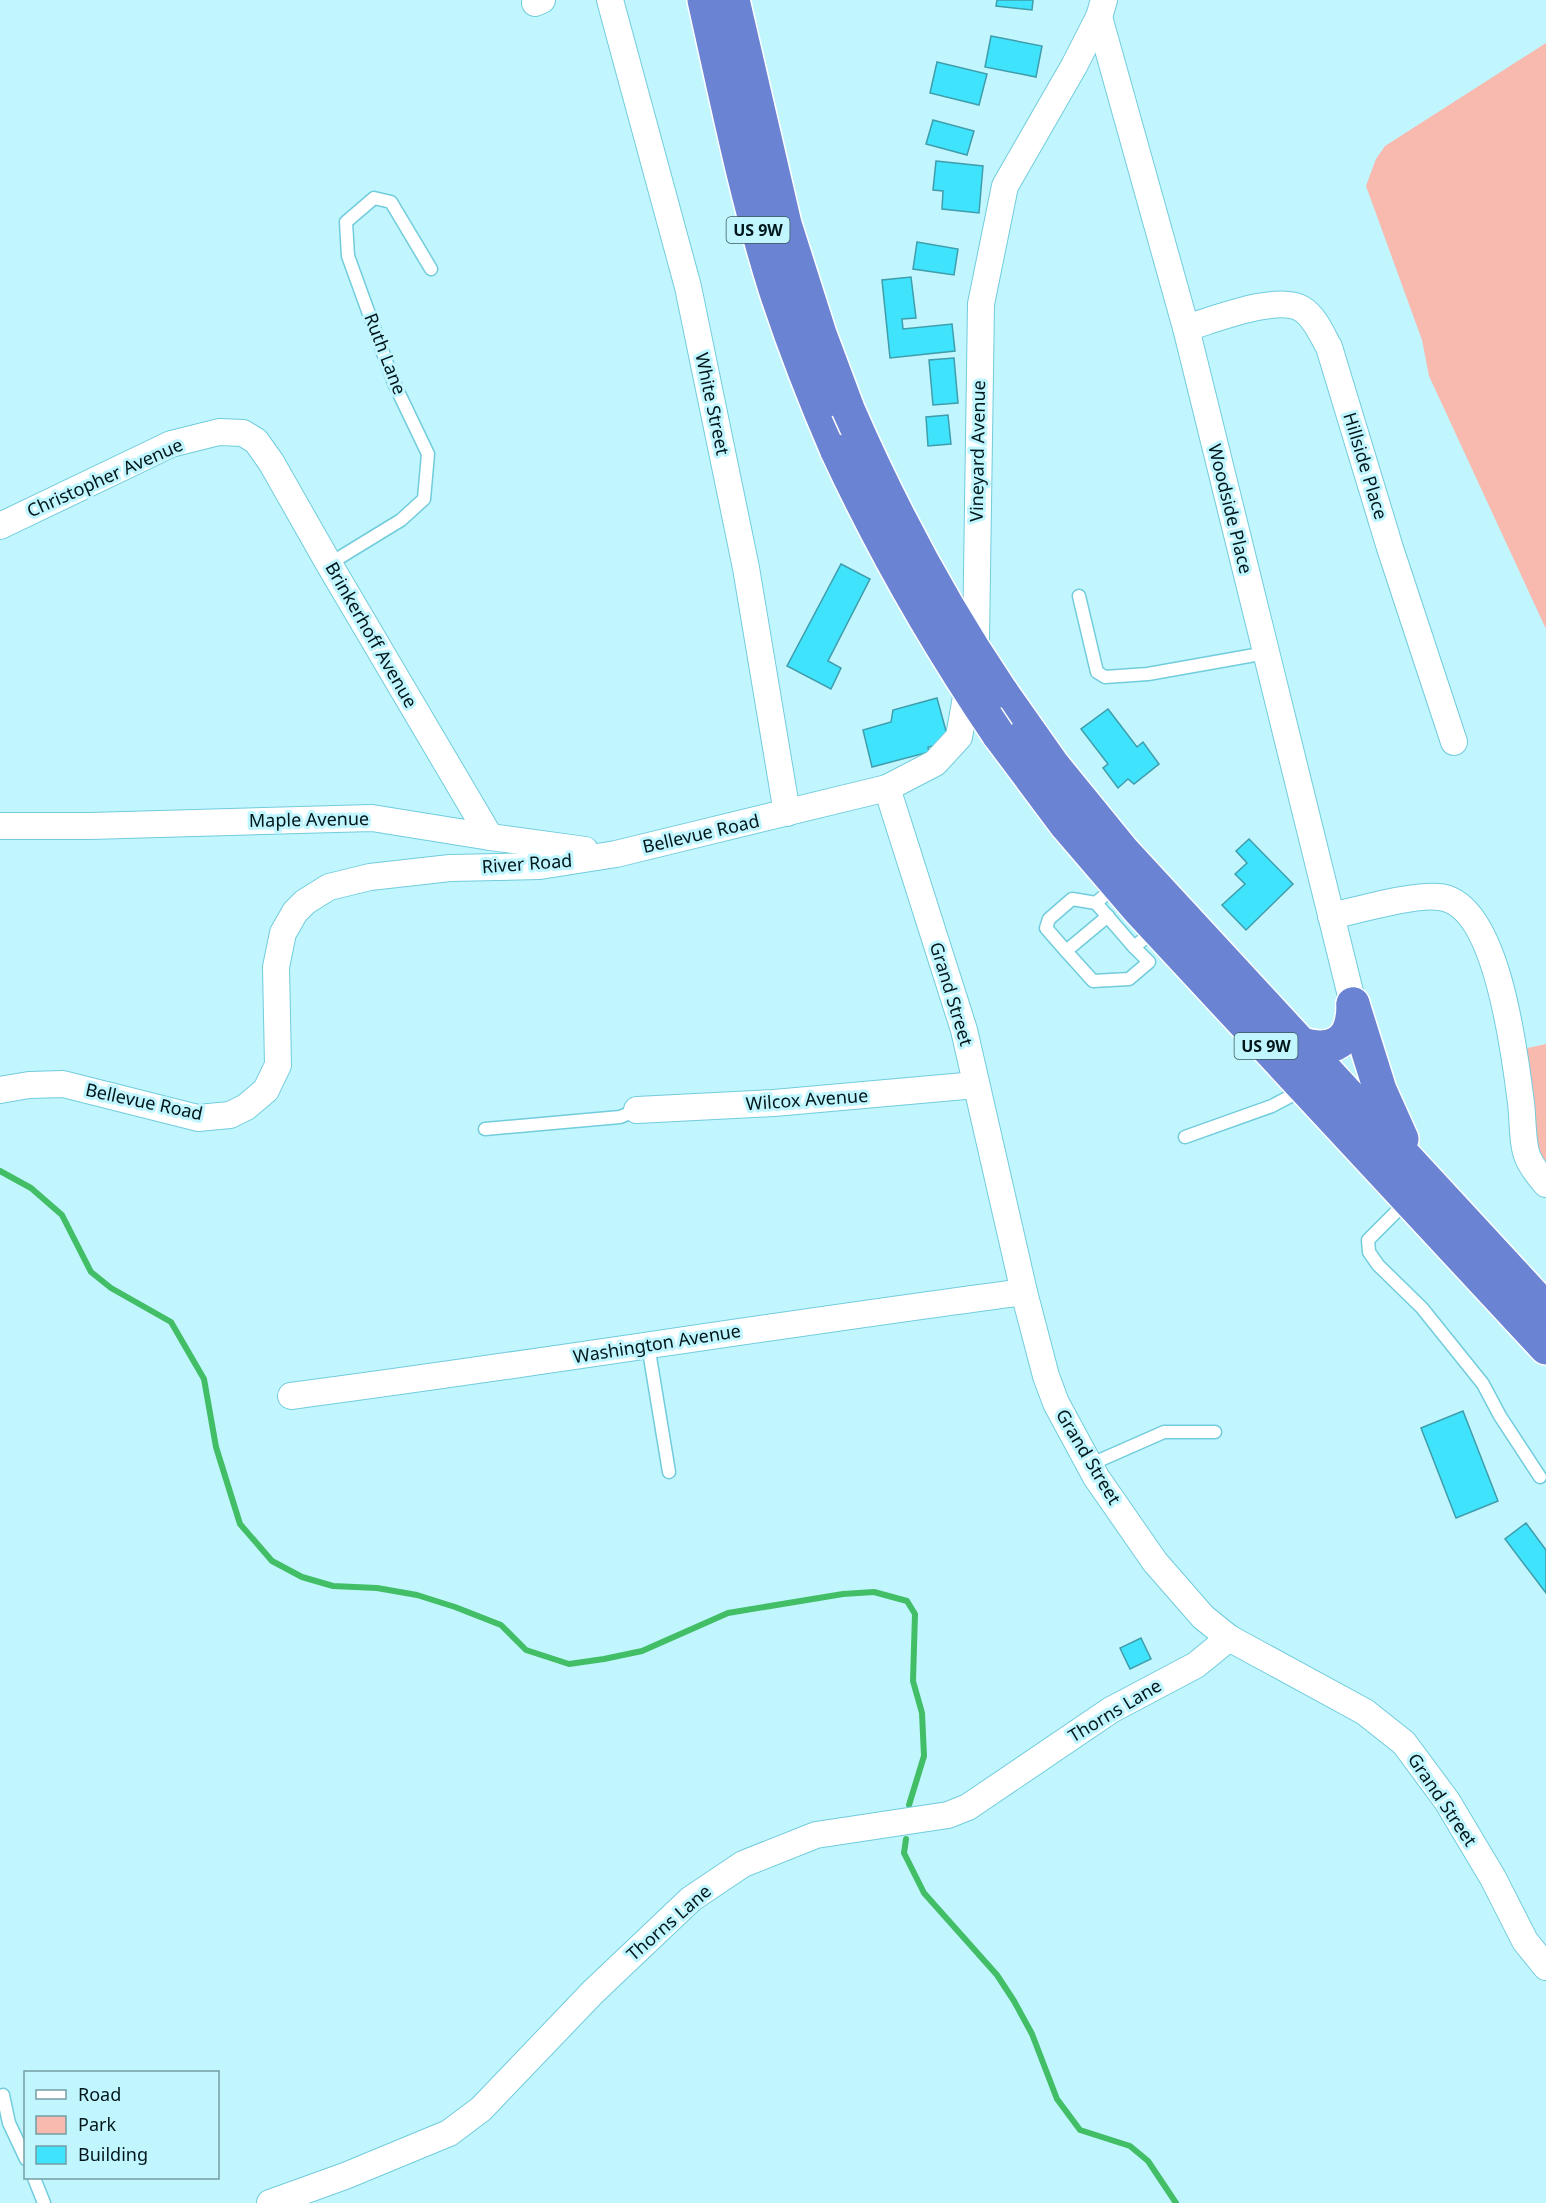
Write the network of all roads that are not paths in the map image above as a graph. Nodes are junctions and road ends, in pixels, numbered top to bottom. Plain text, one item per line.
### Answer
1 (610, 0) edge
2 (704, 0) edge
3 (733, 0) edge
4 (1102, 8) edge
5 (431, 269) dead end
6 (1186, 328) junction
7 (247, 436) joint
8 (0, 526) edge
9 (329, 564) junction
10 (1079, 596) dead end
11 (1266, 654) junction
12 (1454, 742) dead end
13 (887, 788) junction
14 (787, 813) junction
15 (0, 825) edge
16 (490, 837) junction
17 (616, 854) junction
18 (437, 869) joint
19 (1106, 894) junction
20 (1108, 916) junction
21 (1331, 916) junction
22 (1146, 938) junction
23 (1066, 951) junction
24 (1353, 1004) junction
25 (1299, 1043) junction
26 (976, 1085) junction
27 (1305, 1089) junction
28 (0, 1090) edge
29 (637, 1110) joint
30 (485, 1129) dead end
31 (1185, 1137) dead end
32 (1546, 1184) edge
33 (1422, 1196) junction
34 (1024, 1292) junction
35 (1546, 1309) edge
36 (648, 1345) junction
37 (1546, 1348) edge
38 (291, 1396) dead end
39 (1215, 1432) dead end
40 (1089, 1465) junction
41 (669, 1472) dead end
42 (1540, 1477) dead end
43 (1229, 1638) junction
44 (1546, 1967) edge
45 (3, 2095) dead end
46 (24, 2154) edge
47 (34, 2179) edge
48 (44, 2203) edge
49 (270, 2203) edge

1 - 14 street, White Street
2 - 19 highway, US 9W, bridge
3 - 25 highway, US 9W, bridge
4 - 6 street, Woodside Place
4 - 13 street, Vineyard Avenue
5 - 9 lane, Ruth Lane
6 - 11 street, Woodside Place
6 - 12 street, Hillside Place
7 - 8 street, Christopher Avenue
7 - 9 street, Brinkerhoff Avenue
9 - 16 street, Brinkerhoff Avenue
10 - 11 lane
11 - 21 street, Woodside Place
13 - 14 street, Vineyard Avenue
13 - 26 street, Grand Street
14 - 17 street, Bellevue Road
15 - 16 street, Maple Avenue
16 - 17 street, Maple Avenue
17 - 18 street, River Road
18 - 28 street, Bellevue Road
19 - 20 lane
19 - 22 highway, US 9W
19 - 23 lane
20 - 22 lane
20 - 23 lane
21 - 24 street, Woodside Place
21 - 32 street
22 - 23 lane
22 - 27 highway, US 9W
24 - 25 highway
24 - 33 highway
25 - 33 highway, US 9W
26 - 29 street, Wilcox Avenue
26 - 34 street, Grand Street
27 - 31 lane
27 - 33 highway, US 9W
29 - 30 lane
33 - 35 highway, US 9W
33 - 37 highway, US 9W
33 - 42 lane
34 - 36 street, Washington Avenue
34 - 40 street, Grand Street
36 - 38 street, Washington Avenue
36 - 41 lane
39 - 40 lane
40 - 43 street, Grand Street
43 - 44 street, Grand Street
43 - 49 street, Thorns Lane
45 - 46 lane
47 - 48 lane

